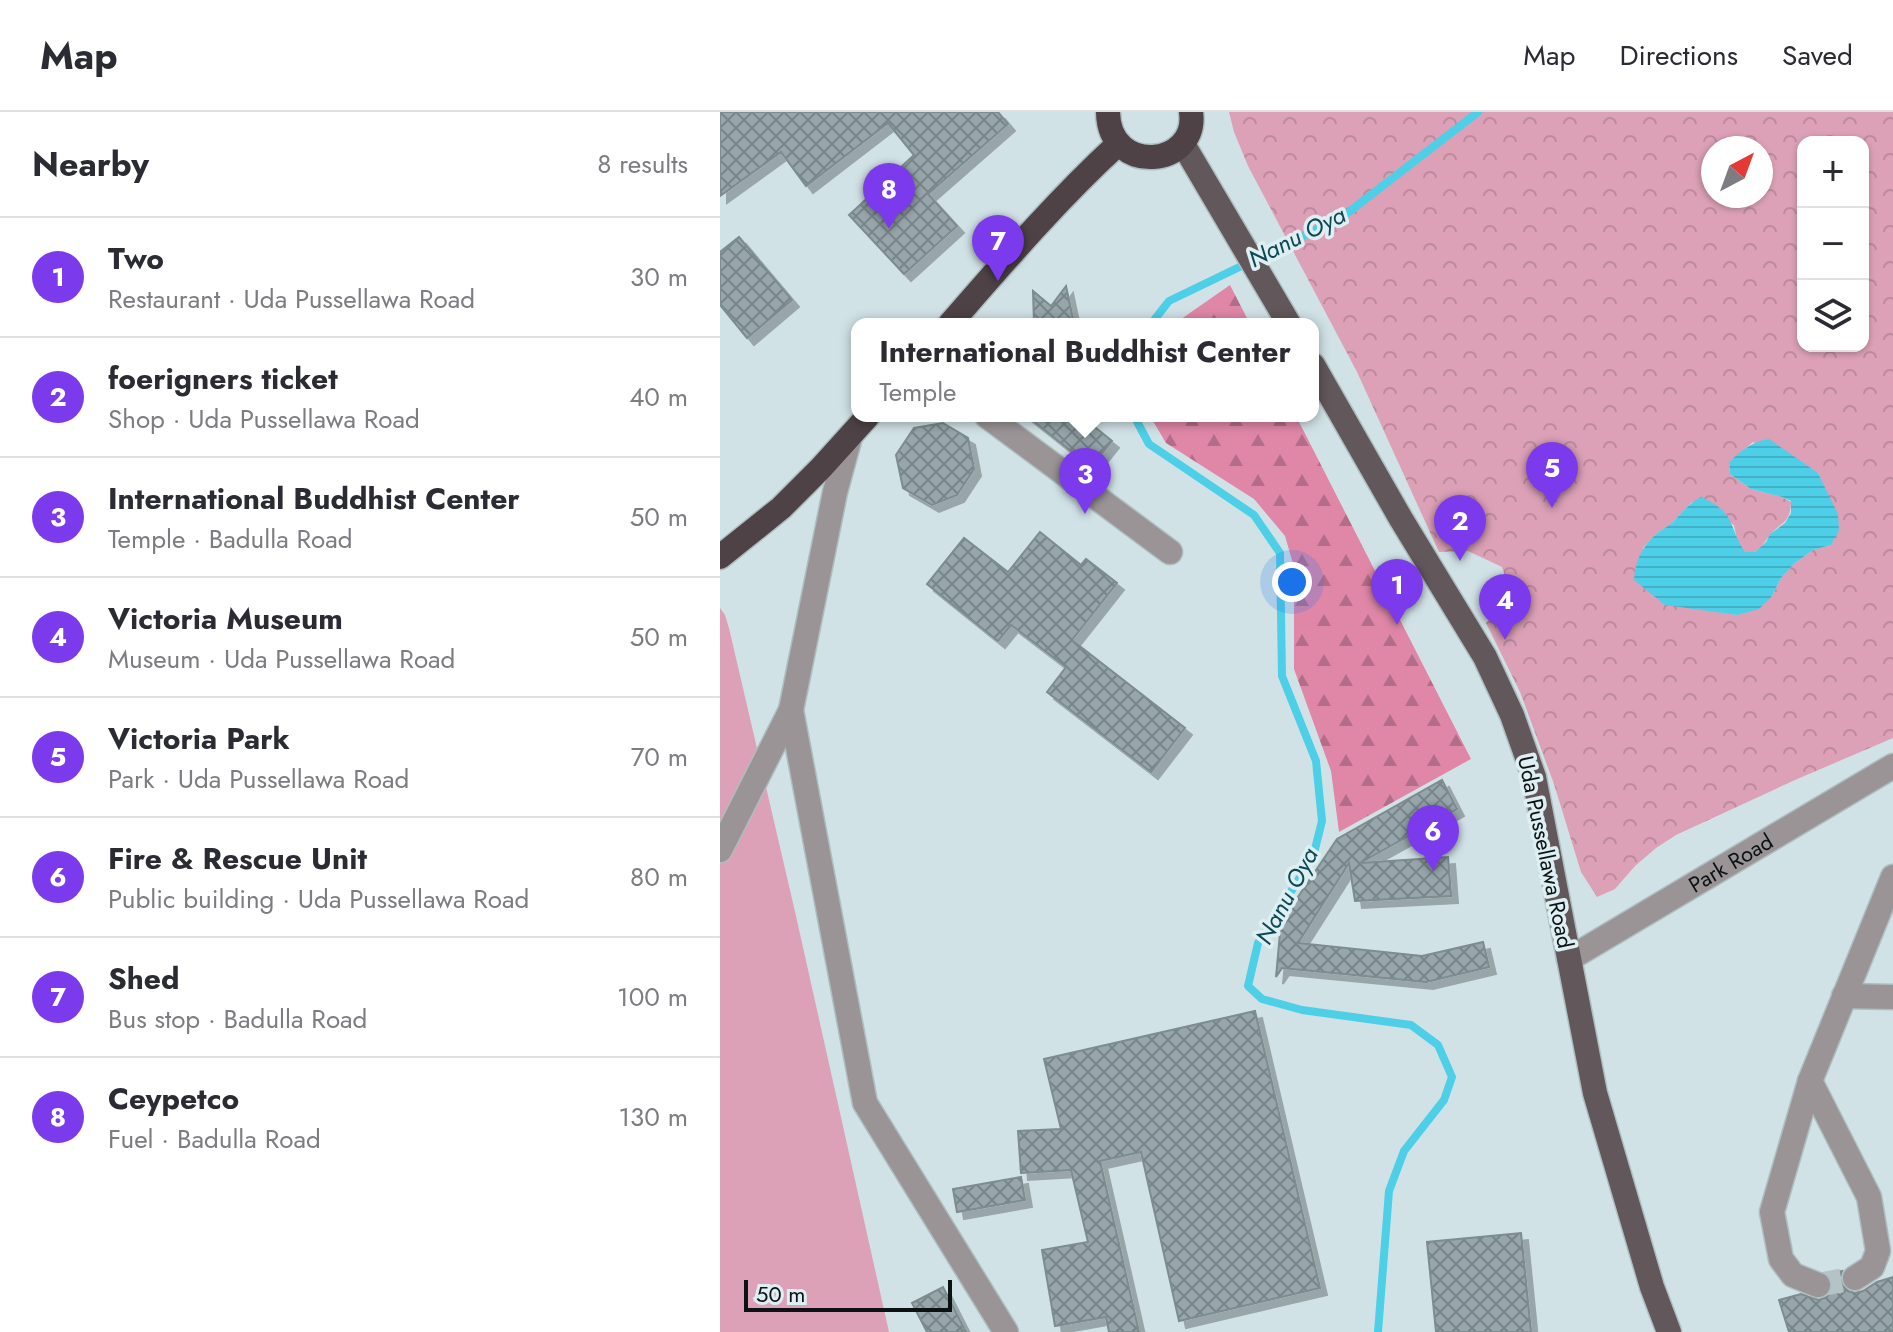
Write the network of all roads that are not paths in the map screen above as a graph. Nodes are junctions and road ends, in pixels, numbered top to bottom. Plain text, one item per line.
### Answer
1 (1108, 112) edge
2 (1191, 112) edge
3 (1118, 144) junction
4 (1183, 144) junction
5 (955, 318) edge
6 (1285, 318) edge
7 (1319, 376) edge
8 (863, 422) edge
9 (995, 422) edge
10 (850, 437) junction
11 (1170, 552) dead end
12 (720, 557) edge
13 (791, 710) junction
14 (1893, 766) edge
15 (720, 850) edge
16 (1893, 877) edge
17 (1569, 959) junction
18 (1844, 996) junction
19 (1893, 997) edge
20 (1810, 1081) junction
21 (1855, 1278) tunnel mouth
22 (1818, 1285) tunnel mouth
23 (1006, 1332) edge
24 (1669, 1332) edge

1 - 3 highway
2 - 4 highway
3 - 4 highway
3 - 5 highway
4 - 6 main road
7 - 17 main road, Uda Pussellawa Road
8 - 10 highway
9 - 11 street
10 - 12 highway
10 - 13 street
13 - 15 street
13 - 23 street
14 - 17 street, Park Road
16 - 18 street
17 - 24 main road, Uda Pussellawa Road
18 - 19 street
18 - 20 street
20 - 21 street
20 - 22 street

